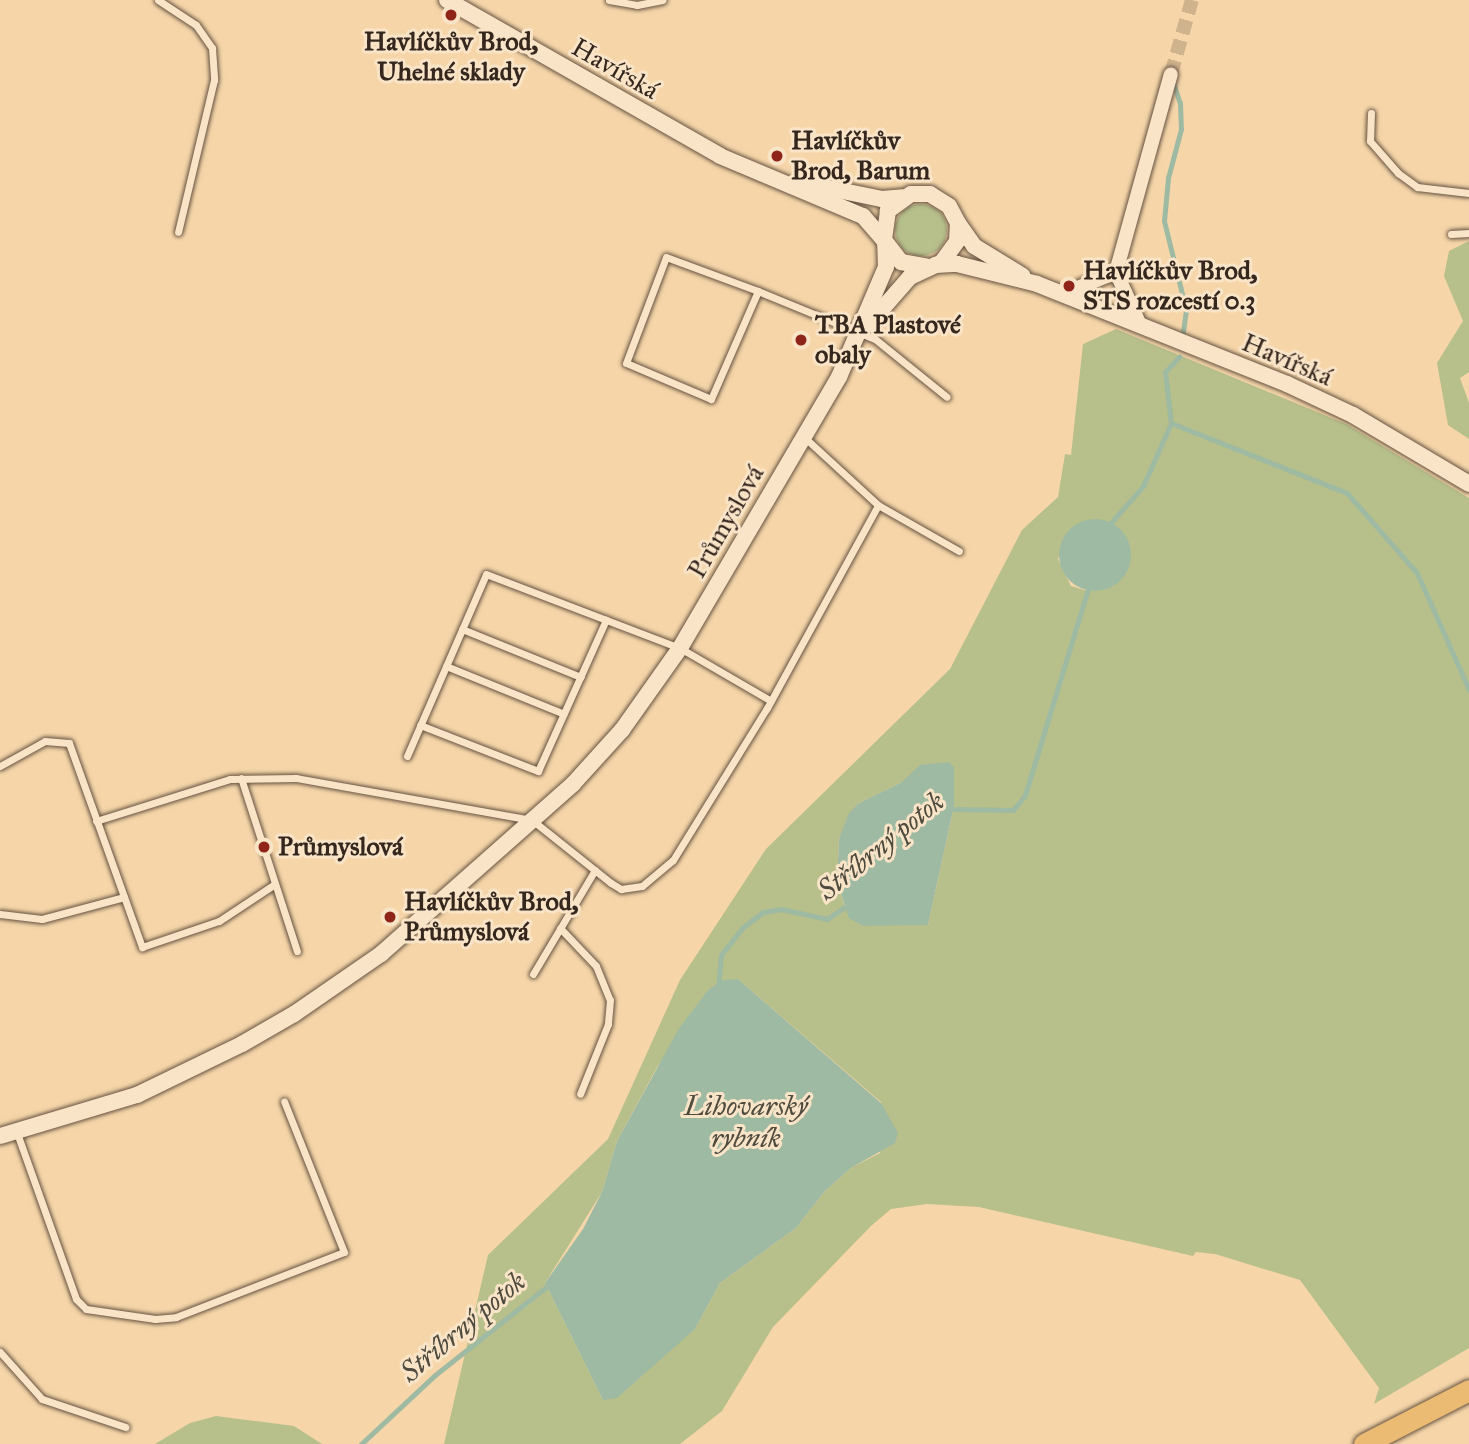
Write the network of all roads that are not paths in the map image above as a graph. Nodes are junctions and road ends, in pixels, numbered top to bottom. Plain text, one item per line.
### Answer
1 (158, 0) edge
2 (609, 0) edge
3 (663, 0) edge
4 (455, 2) edge
5 (1171, 74) tunnel mouth
6 (1371, 113) dead end
7 (761, 174) junction
8 (1469, 193) edge
9 (904, 196) junction
10 (958, 223) junction
11 (178, 232) dead end
12 (1469, 233) edge
13 (1451, 234) dead end
14 (885, 242) junction
15 (932, 266) junction
16 (1115, 272) junction
17 (1037, 284) junction
18 (758, 291) junction
19 (1063, 294) junction
20 (1140, 325) junction
21 (860, 333) junction
22 (947, 397) dead end
23 (804, 436) junction
24 (1469, 484) edge
25 (878, 505) junction
26 (959, 551) dead end
27 (606, 620) junction
28 (462, 629) junction
29 (680, 648) junction
30 (446, 666) junction
31 (580, 677) junction
32 (771, 701) junction
33 (564, 715) junction
34 (420, 725) junction
35 (407, 756) dead end
36 (0, 766) edge
37 (241, 778) junction
38 (532, 820) junction
39 (96, 821) junction
40 (595, 870) junction
41 (275, 884) junction
42 (124, 897) junction
43 (0, 914) edge
44 (561, 928) junction
45 (297, 951) dead end
46 (533, 974) dead end
47 (580, 1094) dead end
48 (284, 1101) dead end
49 (17, 1133) junction
50 (0, 1136) edge
51 (0, 1352) edge
52 (1469, 1390) edge
53 (125, 1427) dead end
54 (1364, 1444) edge

1 - 11 lane
2 - 3 lane
4 - 7 street, Havířská
5 - 16 street
6 - 8 lane
7 - 9 street, Havířská
7 - 14 street, Havířská
9 - 10 street, Havířská
9 - 14 street
10 - 15 street
10 - 17 street, Havířská
12 - 13 lane
14 - 15 street, Havířská
14 - 21 street, Průmyslová
15 - 17 street, Havířská
15 - 21 street, Průmyslová
16 - 19 street
16 - 20 street
17 - 19 street, Havířská
18 - 18 lane
18 - 21 lane
19 - 20 street, Havířská
20 - 24 street, Havířská
21 - 22 lane
21 - 23 street, Průmyslová
23 - 25 lane
23 - 29 street, Průmyslová
25 - 26 lane
25 - 32 lane
27 - 28 lane
27 - 29 lane
27 - 31 lane
28 - 30 lane
28 - 31 lane
29 - 32 lane
29 - 38 street, Průmyslová
30 - 33 lane
30 - 34 lane
31 - 33 lane
32 - 40 lane
33 - 34 lane
34 - 35 lane
36 - 39 lane
37 - 38 lane
37 - 39 lane
37 - 41 lane
38 - 40 lane
38 - 49 street, Průmyslová
39 - 42 lane
40 - 44 lane
41 - 42 lane
41 - 45 lane
42 - 43 lane
44 - 46 lane
44 - 47 lane
48 - 49 lane
49 - 50 street, Průmyslová
51 - 53 lane
52 - 54 main road

